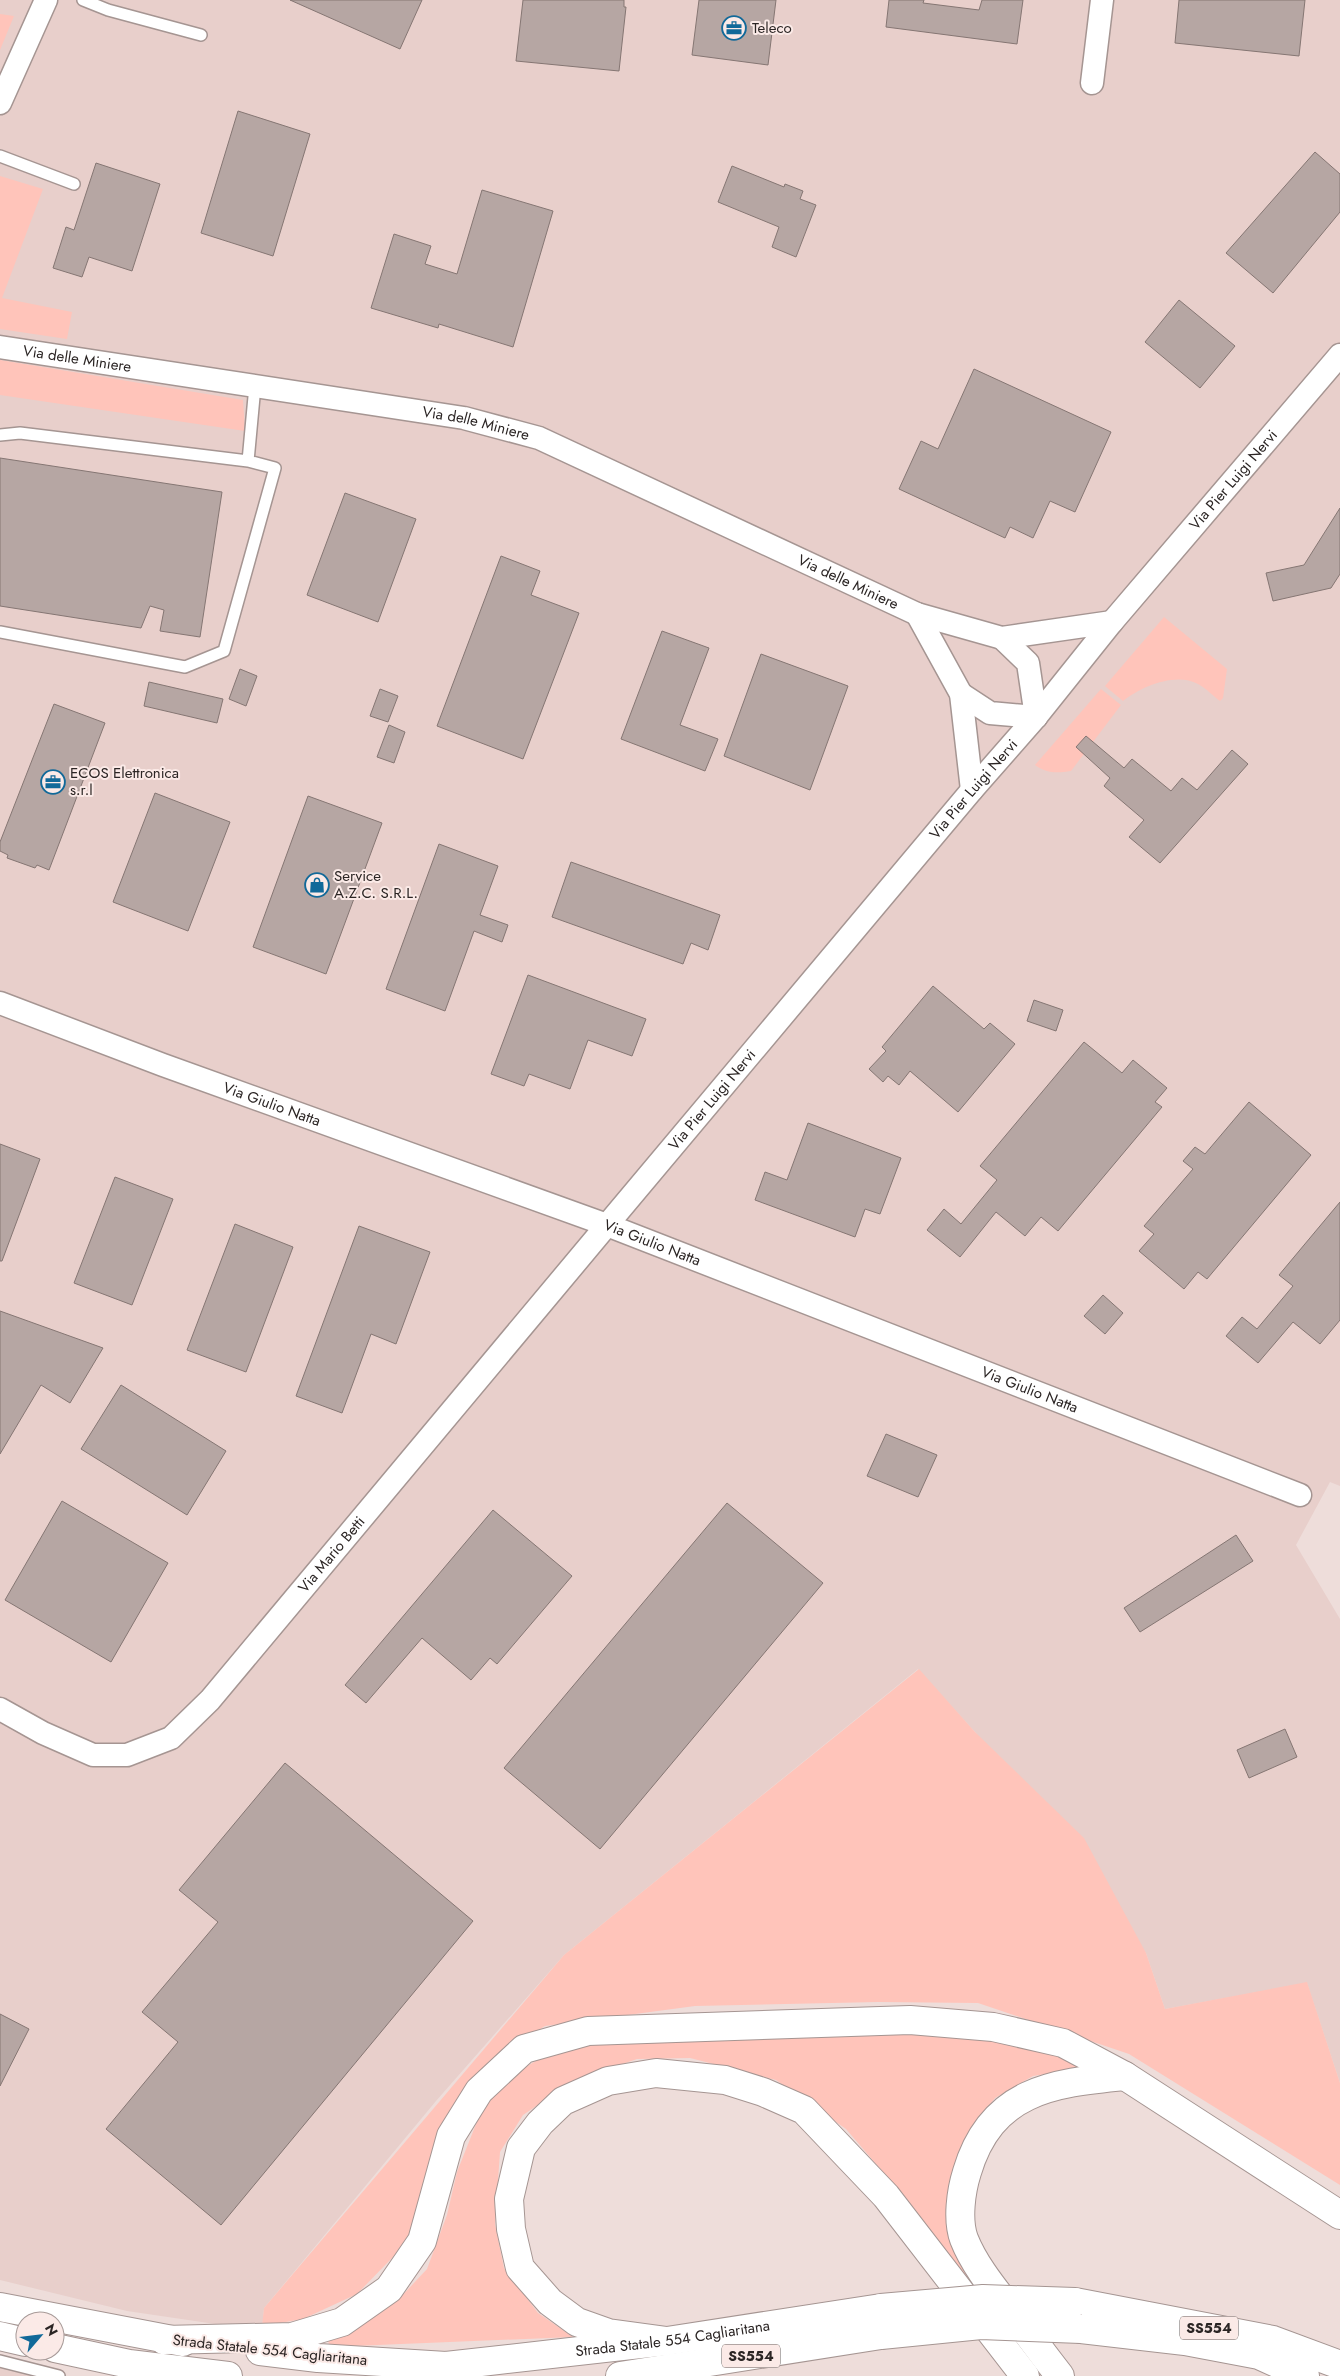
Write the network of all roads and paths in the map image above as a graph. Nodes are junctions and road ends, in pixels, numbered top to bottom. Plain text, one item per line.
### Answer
1 (46, 0) edge
2 (83, 0) edge
3 (1102, 0) edge
4 (202, 35) dead end
5 (1092, 83) dead end
6 (0, 103) edge
7 (0, 156) edge
8 (74, 184) dead end
9 (0, 347) edge
10 (1340, 355) edge
11 (255, 386) junction
12 (0, 435) edge
13 (248, 461) junction
14 (917, 614) junction
15 (1112, 622) junction
16 (0, 632) edge
17 (1002, 638) junction
18 (961, 694) junction
19 (1036, 718) junction
20 (972, 790) junction
21 (0, 1003) edge
22 (606, 1225) junction
23 (1300, 1495) dead end
24 (0, 1709) edge
25 (1125, 2076) junction
26 (1340, 2215) edge
27 (0, 2306) edge
28 (881, 2322) junction
29 (0, 2336) edge
30 (15, 2340) edge
31 (164, 2340) junction
32 (667, 2341) junction
33 (65, 2350) edge
34 (0, 2361) edge
35 (1340, 2365) edge
36 (59, 2376) edge
37 (228, 2376) edge
38 (620, 2376) edge
39 (1025, 2376) edge
40 (1060, 2376) edge
41 (1305, 2376) edge

1 - 6 street
2 - 4 lane
3 - 5 street
7 - 8 lane
9 - 11 street, Via delle Miniere
10 - 15 street, Via Pier Luigi Nervi
11 - 13 lane
11 - 14 street, Via delle Miniere
12 - 13 lane
13 - 16 lane
14 - 17 street, Via delle Miniere
14 - 18 street
15 - 17 street, Via delle Miniere
15 - 19 street, Via Pier Luigi Nervi
17 - 19 street, Via delle Miniere
18 - 19 street
18 - 20 street
19 - 20 street, Via Pier Luigi Nervi
20 - 22 street, Via Pier Luigi Nervi
21 - 22 street, Via Giulio Natta
22 - 23 street, Via Giulio Natta
22 - 24 street, Via Mario Betti
25 - 26 highway
25 - 31 highway
25 - 40 highway
27 - 31 highway, Strada Statale 554 Cagliaritana / SS554
28 - 32 highway, Strada Statale 554 Cagliaritana / SS554
28 - 35 highway, Strada Statale 554 Cagliaritana / SS554, bridge
28 - 38 highway, Strada Statale 554 Cagliaritana / SS554
28 - 41 highway, Strada Statale 554 Cagliaritana / SS554, bridge
29 - 30 highway
31 - 32 highway, Strada Statale 554 Cagliaritana / SS554
32 - 39 highway
33 - 37 highway, Strada Statale 554 Cagliaritana
34 - 36 lane

